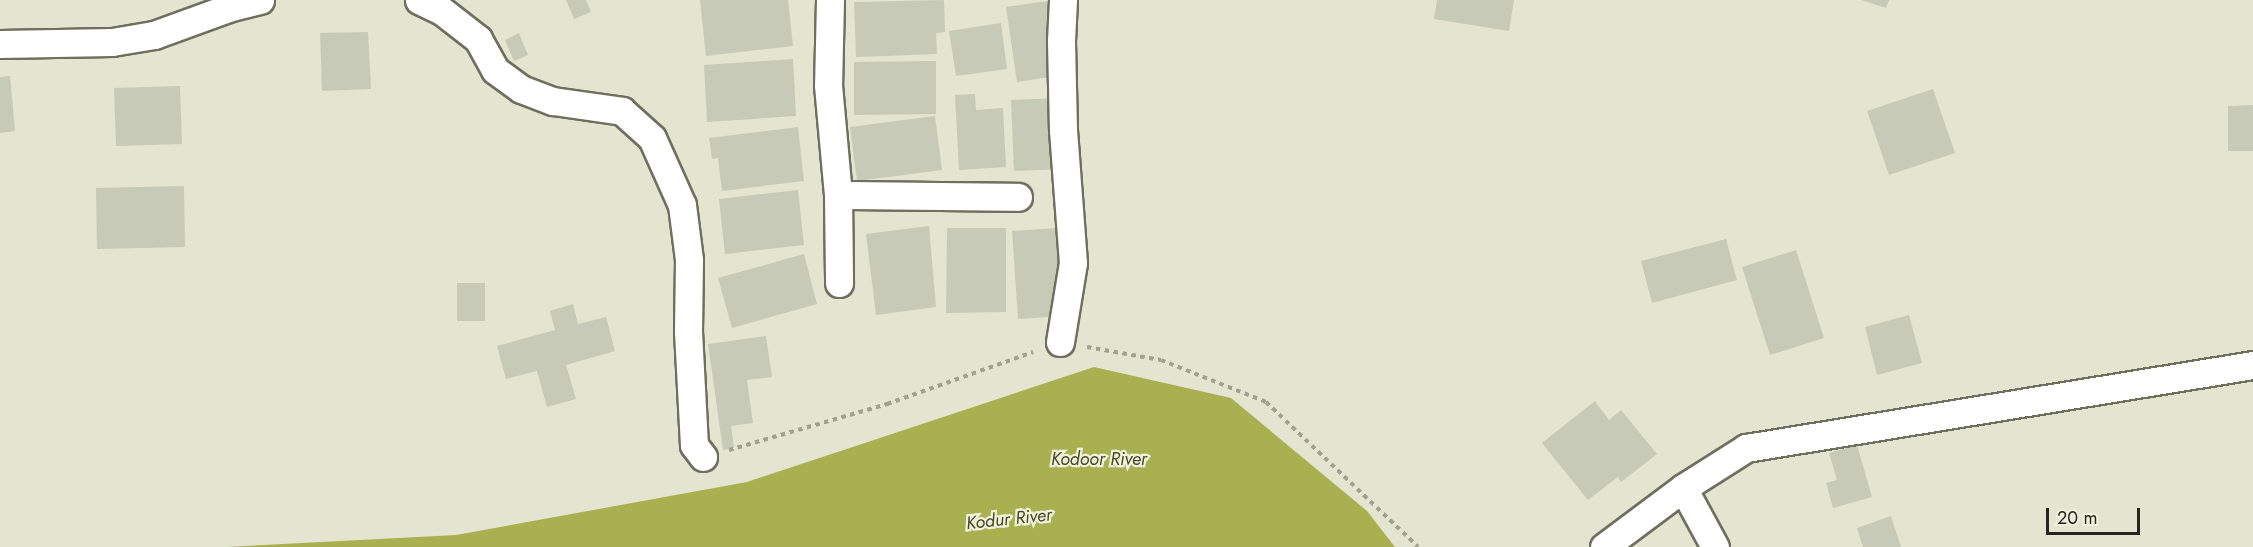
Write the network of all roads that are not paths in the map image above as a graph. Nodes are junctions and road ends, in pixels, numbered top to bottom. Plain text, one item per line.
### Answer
1 (260, 0) edge
2 (419, 0) edge
3 (830, 0) edge
4 (1063, 0) edge
5 (0, 44) edge
6 (838, 195) junction
7 (1018, 197) dead end
8 (839, 283) dead end
9 (1060, 342) road end
10 (2253, 365) edge
11 (703, 458) road end
12 (1683, 488) junction
13 (1604, 547) edge
14 (1715, 547) edge

1 - 5 street
2 - 11 street
3 - 6 street
4 - 9 street
6 - 7 street
6 - 8 street
10 - 12 street
12 - 13 street
12 - 14 street

